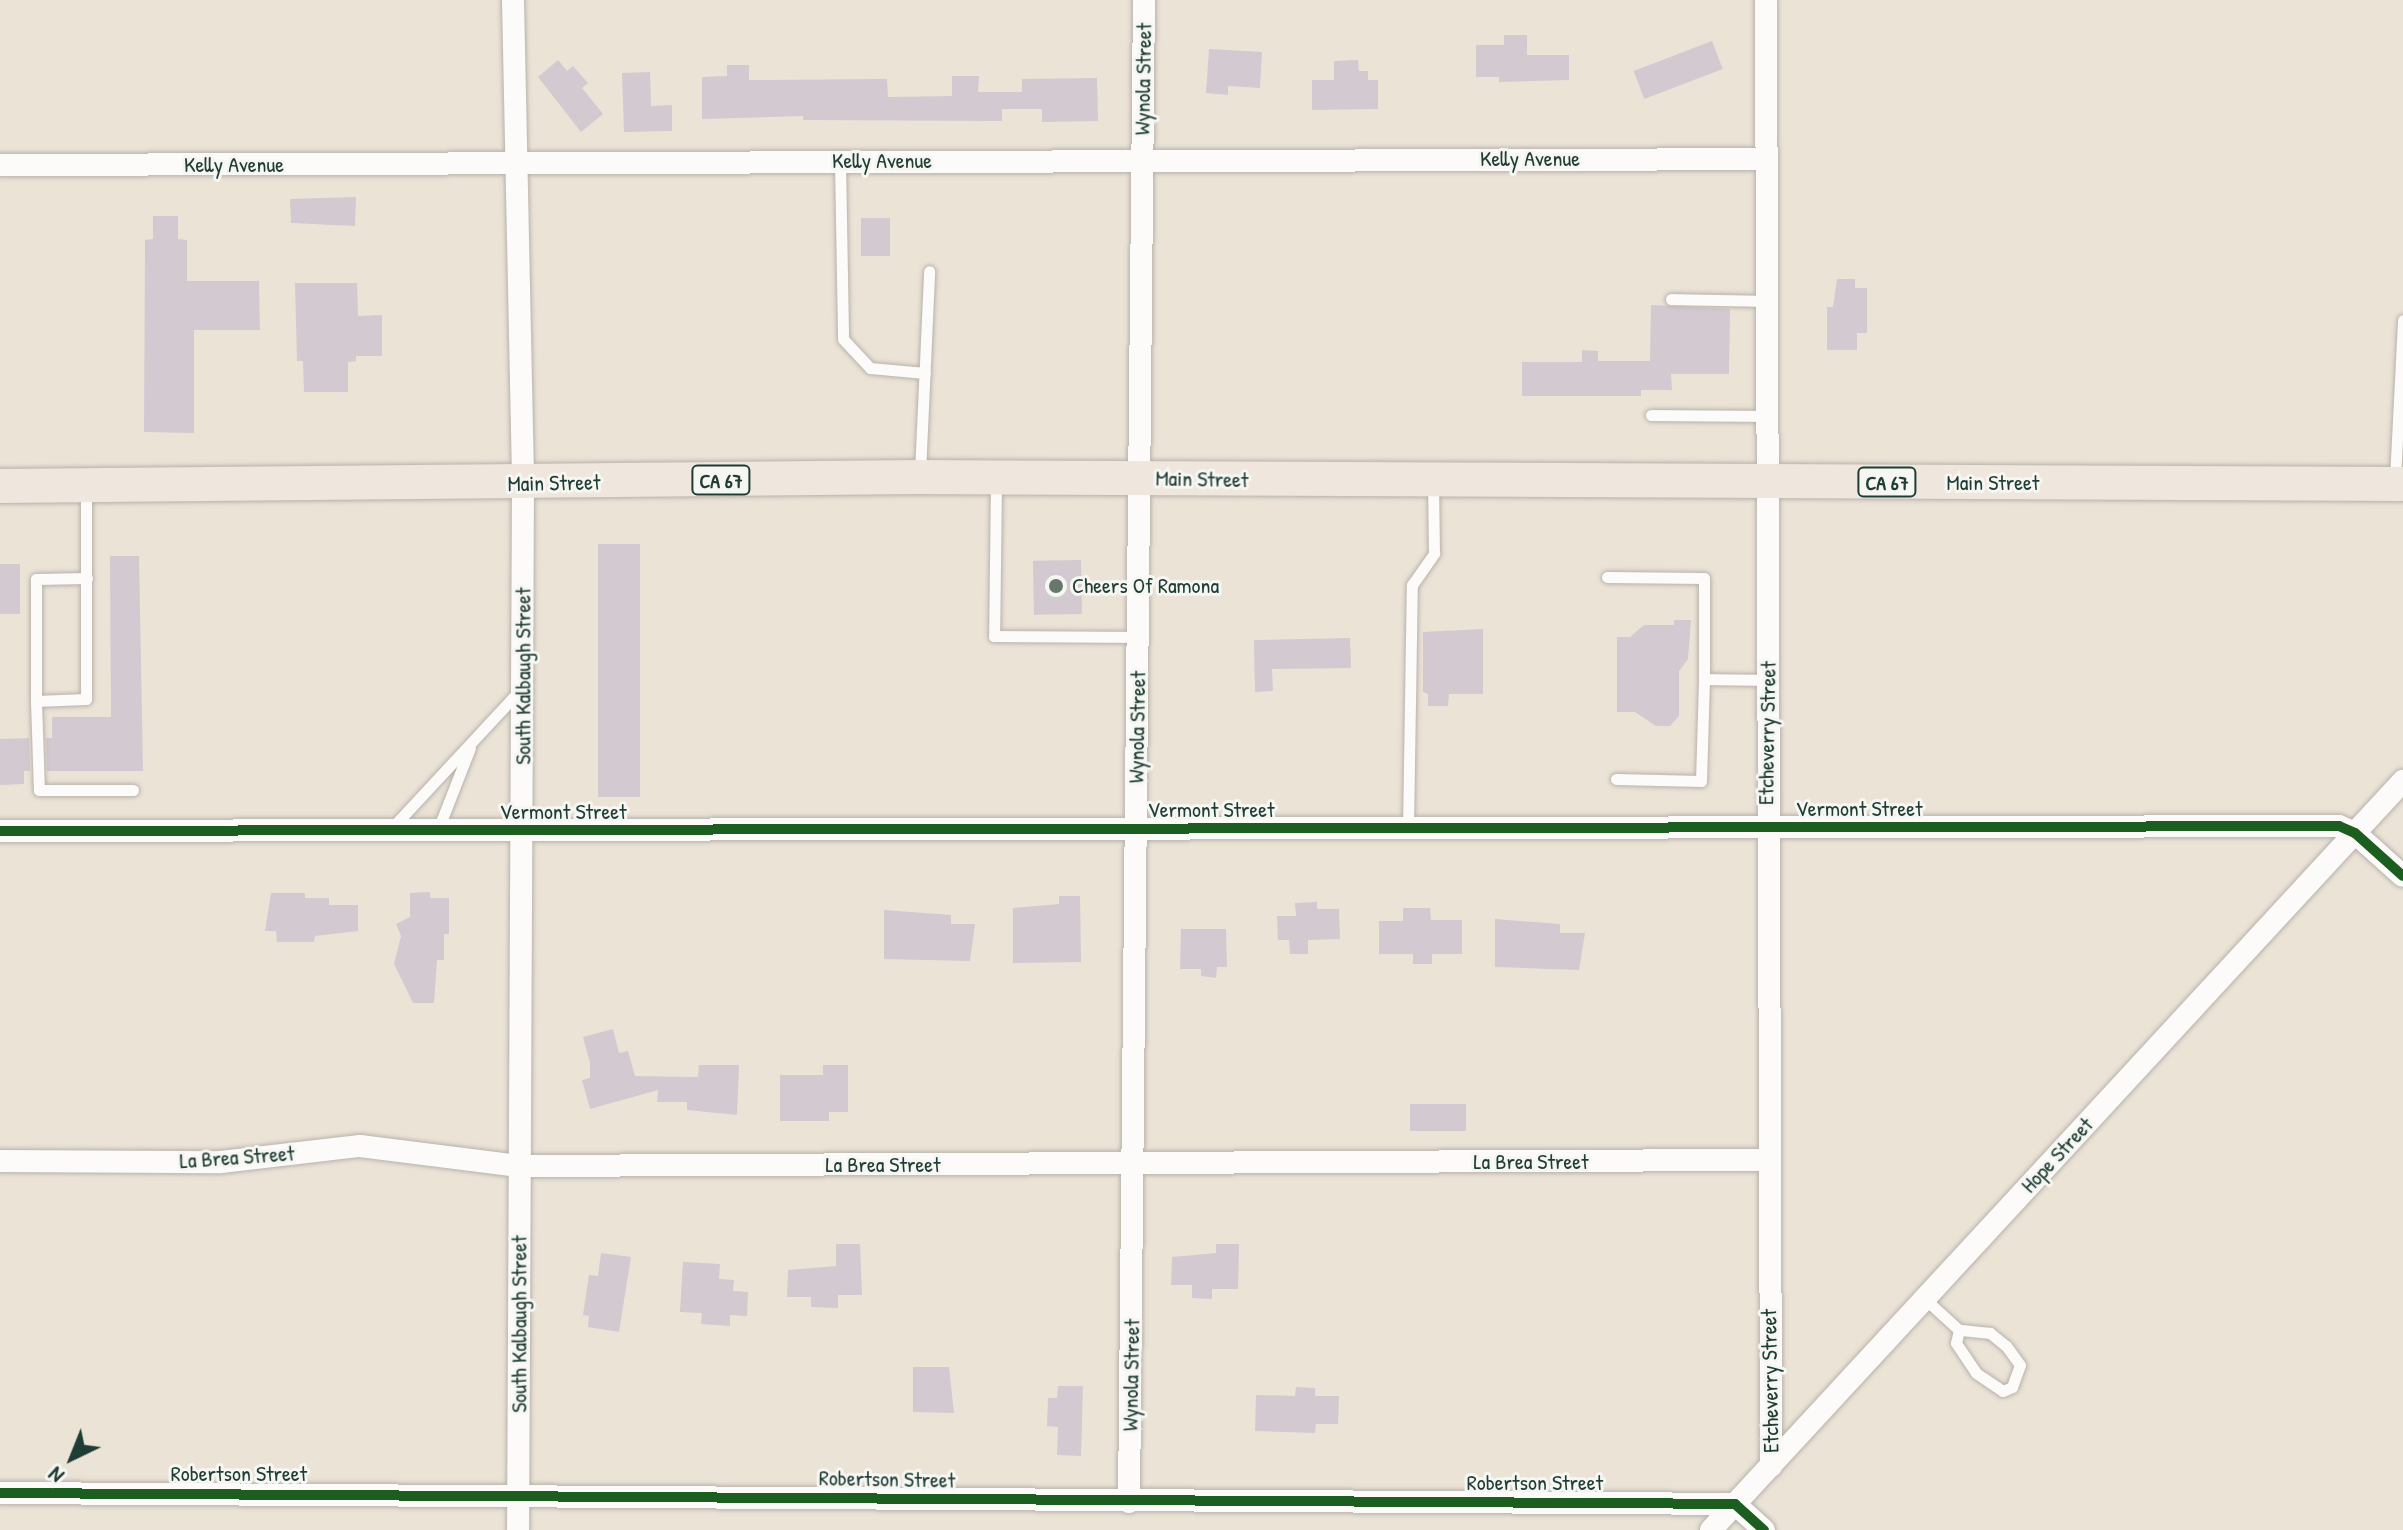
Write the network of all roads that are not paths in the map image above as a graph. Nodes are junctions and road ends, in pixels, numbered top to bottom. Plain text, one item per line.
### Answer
1 (513, 0) edge
2 (1144, 0) edge
3 (1766, 0) edge
4 (1141, 158) junction
5 (1764, 159) junction
6 (840, 161) junction
7 (517, 164) junction
8 (0, 165) edge
9 (929, 271) dead end
10 (1671, 299) dead end
11 (1766, 301) junction
12 (2403, 320) edge
13 (925, 373) junction
14 (1651, 415) dead end
15 (1768, 416) junction
16 (919, 477) junction
17 (996, 478) junction
18 (1140, 478) junction
19 (1768, 481) junction
20 (523, 483) junction
21 (1433, 484) junction
22 (2399, 484) edge
23 (0, 486) edge
24 (86, 486) junction
25 (1607, 577) dead end
26 (87, 578) junction
27 (1138, 637) junction
28 (1704, 679) junction
29 (1767, 680) junction
30 (523, 687) junction
31 (36, 701) junction
32 (473, 740) junction
33 (1616, 779) dead end
34 (2403, 781) edge
35 (133, 790) dead end
36 (1766, 829) junction
37 (1135, 830) junction
38 (1408, 830) junction
39 (0, 831) edge
40 (388, 832) junction
41 (437, 832) junction
42 (522, 833) junction
43 (2355, 833) junction
44 (2403, 876) edge
45 (1769, 1160) junction
46 (0, 1161) edge
47 (1133, 1164) junction
48 (519, 1166) junction
49 (1925, 1299) junction
50 (1959, 1330) junction
51 (1771, 1466) junction
52 (0, 1493) edge
53 (518, 1495) junction
54 (1129, 1502) junction
55 (1735, 1504) junction
56 (518, 1530) edge
57 (1711, 1530) edge
58 (1764, 1530) edge

1 - 7 street, South Kalbaugh Street
2 - 4 street, Wynola Street
3 - 5 street, Etcheverry Street
4 - 5 street, Kelly Avenue
4 - 6 street, Kelly Avenue
4 - 18 street, Wynola Street
5 - 11 street, Etcheverry Street
6 - 7 street, Kelly Avenue
6 - 13 lane
7 - 8 street, Kelly Avenue
7 - 20 street, South Kalbaugh Street
9 - 13 lane
10 - 11 lane
11 - 15 street, Etcheverry Street
12 - 22 lane
13 - 16 lane
14 - 15 lane
15 - 19 street, Etcheverry Street
16 - 17 main road, Main Street / CA 67
16 - 20 main road, Main Street / CA 67
17 - 18 main road, Main Street / CA 67
17 - 27 lane
18 - 21 main road, Main Street / CA 67
18 - 27 street, Wynola Street
19 - 21 main road, Main Street / CA 67
19 - 22 main road, Main Street / CA 67
19 - 29 street, Etcheverry Street
20 - 24 main road, Main Street / CA 67
20 - 30 street, South Kalbaugh Street
21 - 38 lane
23 - 24 main road, Main Street / CA 67
24 - 26 lane
25 - 28 lane
26 - 31 lane
26 - 31 lane
27 - 37 street, Wynola Street
28 - 29 lane
28 - 33 lane
29 - 36 street, Etcheverry Street
30 - 32 lane
30 - 42 street, South Kalbaugh Street
31 - 35 lane
32 - 40 lane
32 - 41 lane
34 - 43 street, Hope Street
36 - 38 street, Vermont Street
36 - 43 street, Vermont Street
36 - 45 street, Etcheverry Street
37 - 38 street, Vermont Street
37 - 42 street, Vermont Street
37 - 47 street, Wynola Street
39 - 40 street, Vermont Street
40 - 41 street, Vermont Street
41 - 42 street, Vermont Street
42 - 48 street, South Kalbaugh Street
43 - 44 street
43 - 49 street, Hope Street
45 - 47 street, La Brea Street
45 - 51 street, Etcheverry Street
46 - 48 street, La Brea Street
47 - 48 street, La Brea Street
47 - 54 street, Wynola Street
48 - 53 street, South Kalbaugh Street
49 - 50 lane
49 - 51 street, Hope Street
50 - 50 lane
51 - 55 street, Hope Street
52 - 53 street, Robertson Street
53 - 54 street, Robertson Street
53 - 56 street, South Kalbaugh Street
54 - 55 street, Robertson Street
55 - 57 street, Hope Street
55 - 58 street

